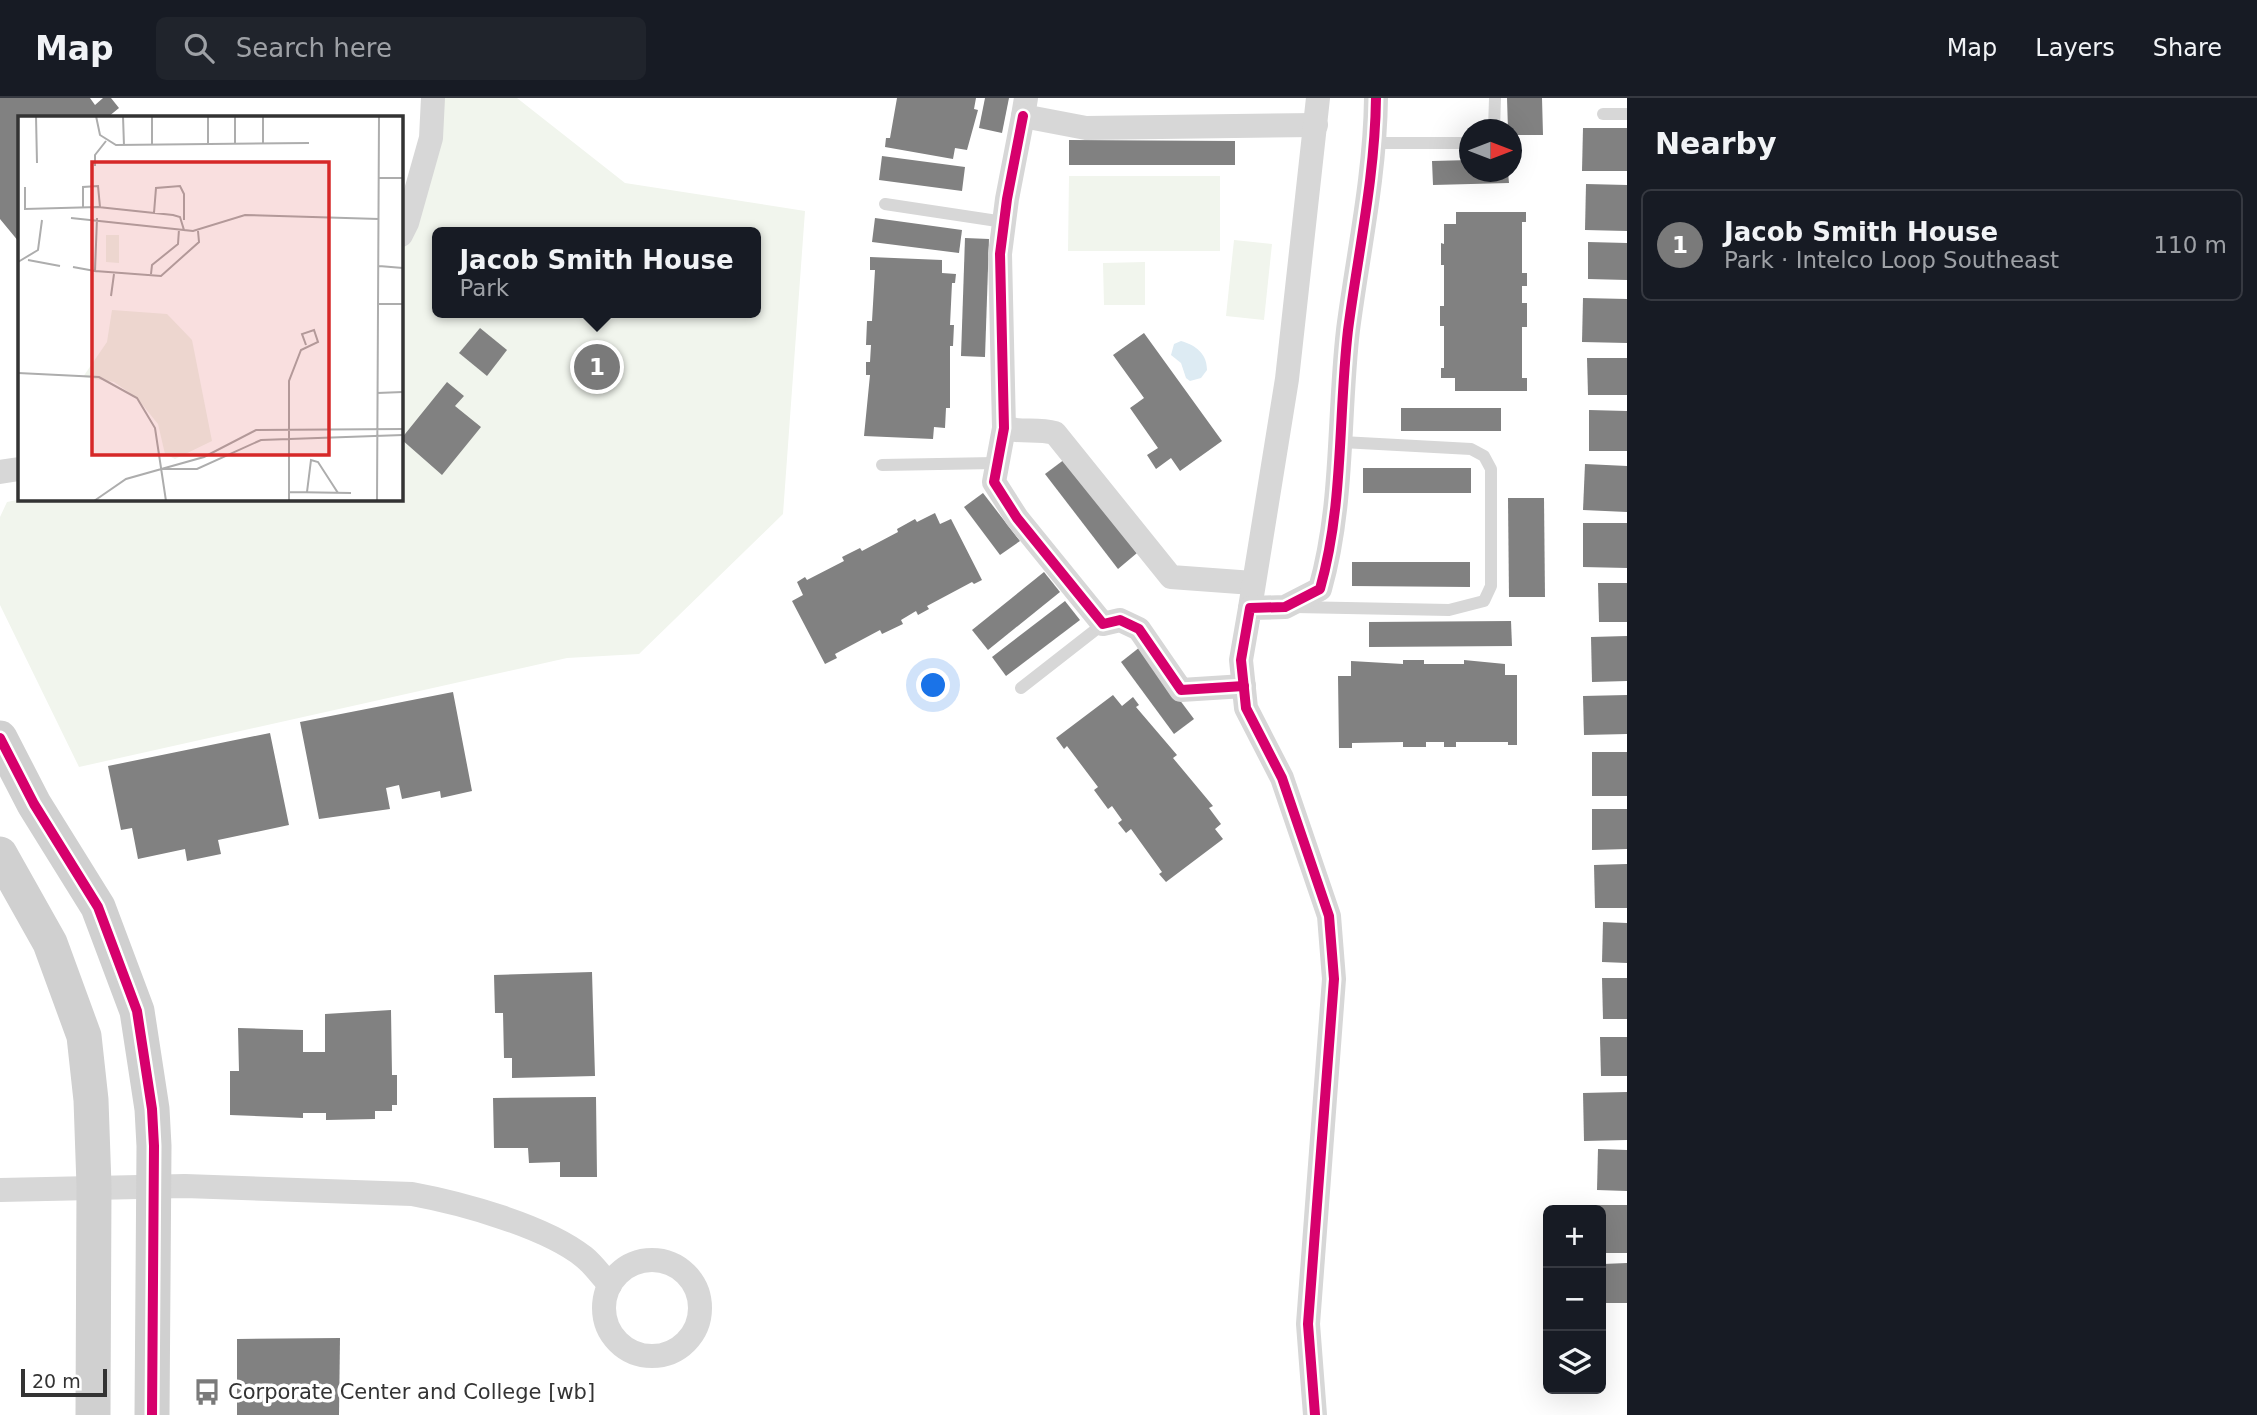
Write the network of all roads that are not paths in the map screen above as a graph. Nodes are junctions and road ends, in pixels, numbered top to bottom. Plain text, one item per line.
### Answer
1 (433, 98) edge
2 (1318, 98) edge
3 (1376, 98) edge
4 (1494, 98) edge
5 (1024, 107) edge
6 (1603, 114) dead end
7 (1627, 114) edge
8 (1494, 119) edge
9 (1316, 125) junction
10 (1375, 143) junction
11 (1459, 143) edge
12 (886, 204) dead end
13 (1004, 222) junction
14 (402, 233) edge
15 (1004, 428) junction
16 (1342, 442) junction
17 (995, 463) junction
18 (882, 465) dead end
19 (18, 469) edge
20 (0, 472) edge
21 (1252, 596) junction
22 (1285, 607) junction
23 (1103, 624) junction
24 (1244, 686) junction
25 (1021, 688) dead end
26 (0, 738) edge
27 (0, 854) edge
28 (94, 1186) junction
29 (155, 1186) junction
30 (0, 1189) edge
31 (610, 1285) dead end
32 (93, 1415) edge
33 (152, 1415) edge
34 (1315, 1415) edge

1 - 14 street
2 - 9 street
3 - 10 street
4 - 8 lane
5 - 9 street
5 - 13 street
6 - 7 lane
9 - 21 street
10 - 11 lane
10 - 16 street
12 - 13 lane
13 - 15 street
15 - 17 street
15 - 21 street
16 - 22 street
16 - 22 lane
17 - 18 lane
17 - 23 street
19 - 20 street
21 - 22 street
21 - 24 street
23 - 24 street
23 - 25 lane
24 - 34 street
26 - 29 street
27 - 28 street
28 - 29 street
28 - 30 street
28 - 32 street
29 - 31 street
29 - 33 street

